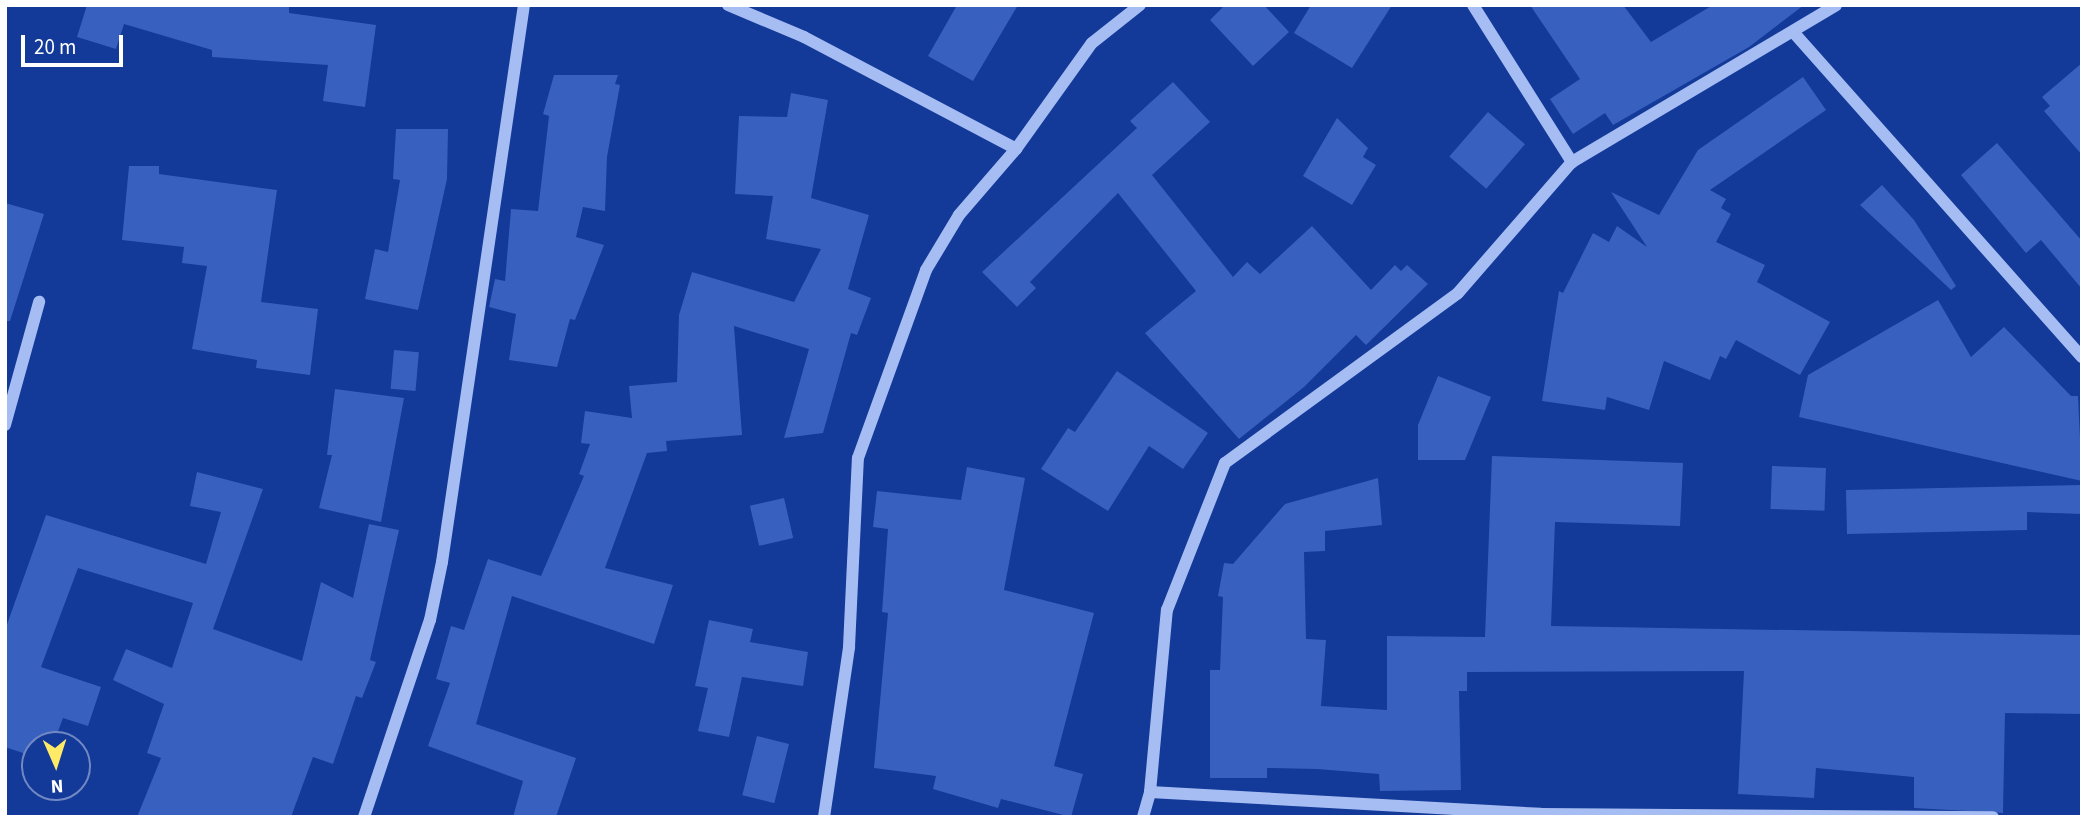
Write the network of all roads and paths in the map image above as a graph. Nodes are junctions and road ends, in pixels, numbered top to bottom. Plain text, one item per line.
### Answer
1 (524, 5) edge
2 (728, 5) edge
3 (1139, 5) edge
4 (1473, 5) edge
5 (1836, 5) edge
6 (1795, 34) junction
7 (1016, 149) junction
8 (1572, 162) junction
9 (39, 302) dead end
10 (2082, 357) edge
11 (5, 425) edge
12 (1150, 792) junction
13 (1683, 816) edge
14 (364, 817) edge
15 (824, 817) edge
16 (1143, 817) edge
17 (1993, 817) edge

1 - 14 street
2 - 7 street
3 - 7 street
4 - 8 street
5 - 6 street
6 - 8 street
6 - 10 street
7 - 15 street
8 - 12 street
9 - 11 street
12 - 13 street
12 - 16 street
13 - 17 street

